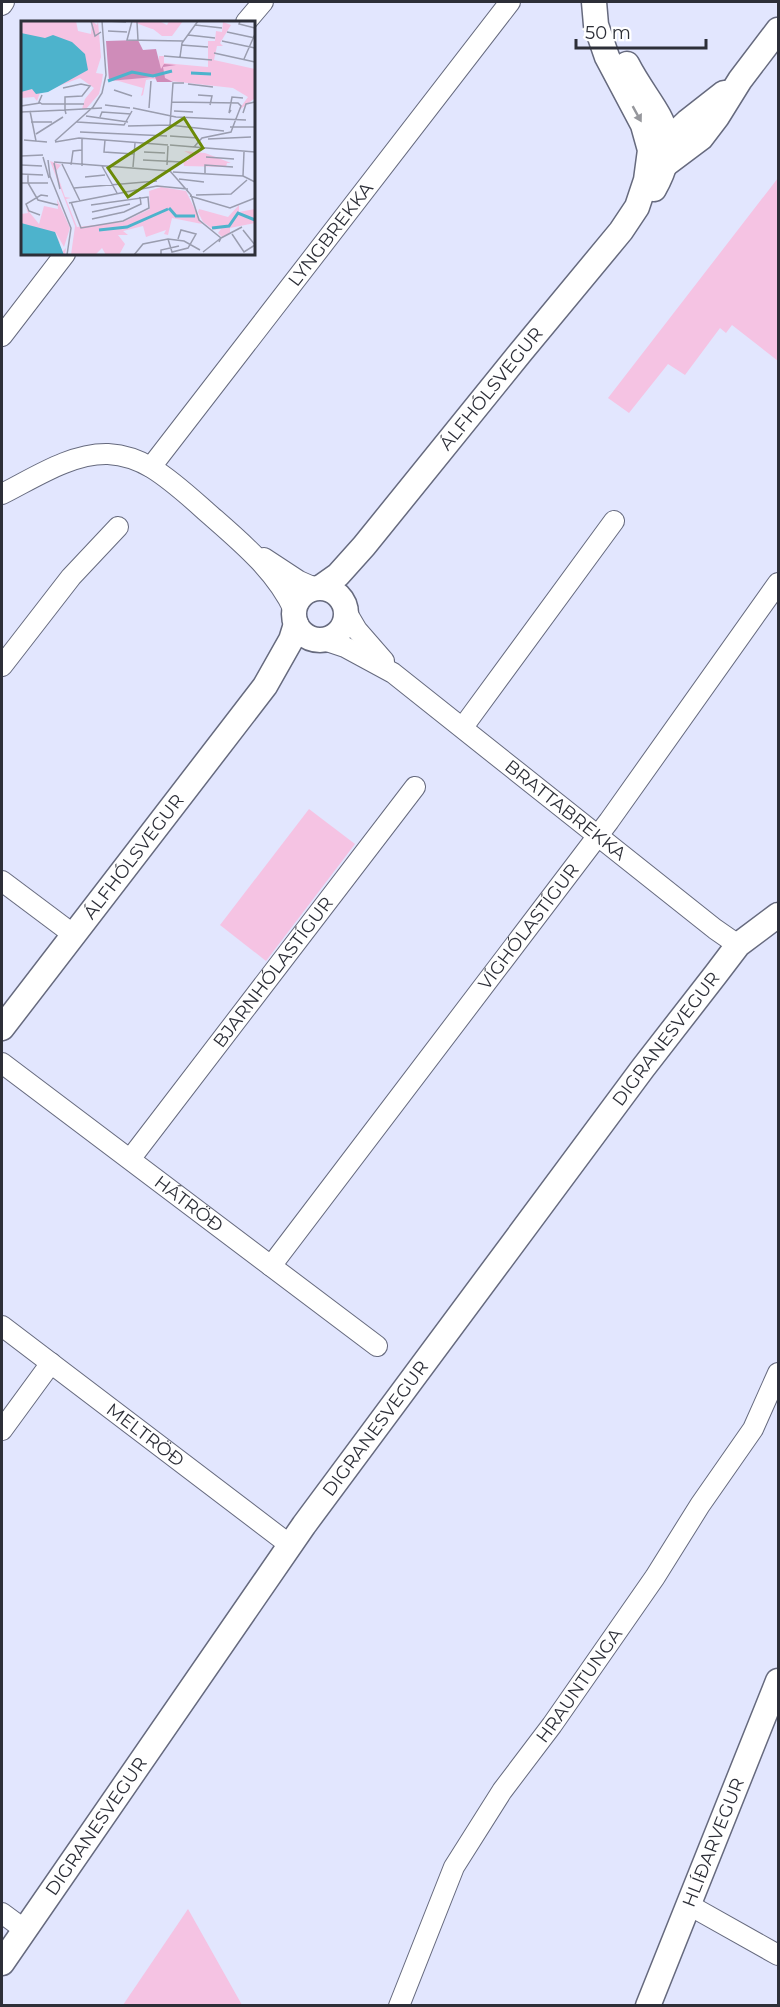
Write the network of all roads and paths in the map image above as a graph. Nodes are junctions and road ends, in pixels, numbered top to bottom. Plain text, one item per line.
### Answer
1 (263, 2) edge
2 (510, 2) edge
3 (594, 2) edge
4 (605, 2) edge
5 (247, 21) edge
6 (778, 30) edge
7 (658, 155) junction
8 (64, 255) edge
9 (2, 336) edge
10 (151, 467) junction
11 (2, 494) edge
12 (614, 521) dead end
13 (118, 528) dead end
14 (364, 546) junction
15 (249, 549) junction
16 (778, 583) edge
17 (318, 588) junction
18 (346, 608) junction
19 (295, 617) junction
20 (322, 640) junction
21 (2, 666) edge
22 (393, 672) junction
23 (265, 686) junction
24 (464, 727) junction
25 (415, 787) dead end
26 (598, 835) junction
27 (2, 881) edge
28 (778, 915) edge
29 (74, 935) junction
30 (738, 945) junction
31 (2, 1028) edge
32 (2, 1063) edge
33 (131, 1158) junction
34 (271, 1266) junction
35 (2, 1326) edge
36 (377, 1346) dead end
37 (51, 1364) junction
38 (778, 1373) edge
39 (2, 1430) edge
40 (290, 1545) junction
41 (778, 1681) edge
42 (689, 1905) junction
43 (2, 1912) edge
44 (25, 1930) junction
45 (778, 1955) edge
46 (2, 1964) edge
47 (399, 2006) edge
48 (648, 2006) edge

1 - 5 street
2 - 10 street, LYNGBREKKA
3 -> 7 street
4 - 7 street
6 - 7 street, ÁLFHÓLSVEGUR
7 - 14 street, ÁLFHÓLSVEGUR
8 - 9 street
10 - 11 street
10 - 15 street
12 - 24 street
13 - 21 street
14 - 17 street, ÁLFHÓLSVEGUR
14 - 18 street, ÁLFHÓLSVEGUR
15 - 17 street
15 - 19 street
16 - 26 street, VÍGHÓLASTÍGUR
17 - 18 street
17 - 19 street
18 - 20 street
18 - 22 street, BRATTABREKKA
19 - 20 street
19 - 23 street, ÁLFHÓLSVEGUR
20 - 22 street, BRATTABREKKA
20 - 23 street, ÁLFHÓLSVEGUR
22 - 24 street, BRATTABREKKA
23 - 29 street, ÁLFHÓLSVEGUR
24 - 26 street, BRATTABREKKA
25 - 33 street, BJARNHÓLASTÍGUR
26 - 30 street, BRATTABREKKA
26 - 34 street, VÍGHÓLASTÍGUR
27 - 29 street
28 - 30 street, DIGRANESVEGUR
29 - 31 street, ÁLFHÓLSVEGUR
30 - 40 street, DIGRANESVEGUR
32 - 33 street, HÁTRÖÐ
33 - 34 street, HÁTRÖÐ
34 - 36 street, HÁTRÖÐ
35 - 37 street, MELTRÖÐ
37 - 39 street
37 - 40 street, MELTRÖÐ
38 - 47 street, HRAUNTUNGA
40 - 44 street, DIGRANESVEGUR
41 - 42 street, HLÍÐARVEGUR
42 - 45 street
42 - 48 street, HLÍÐARVEGUR
43 - 44 street
44 - 46 street, DIGRANESVEGUR

